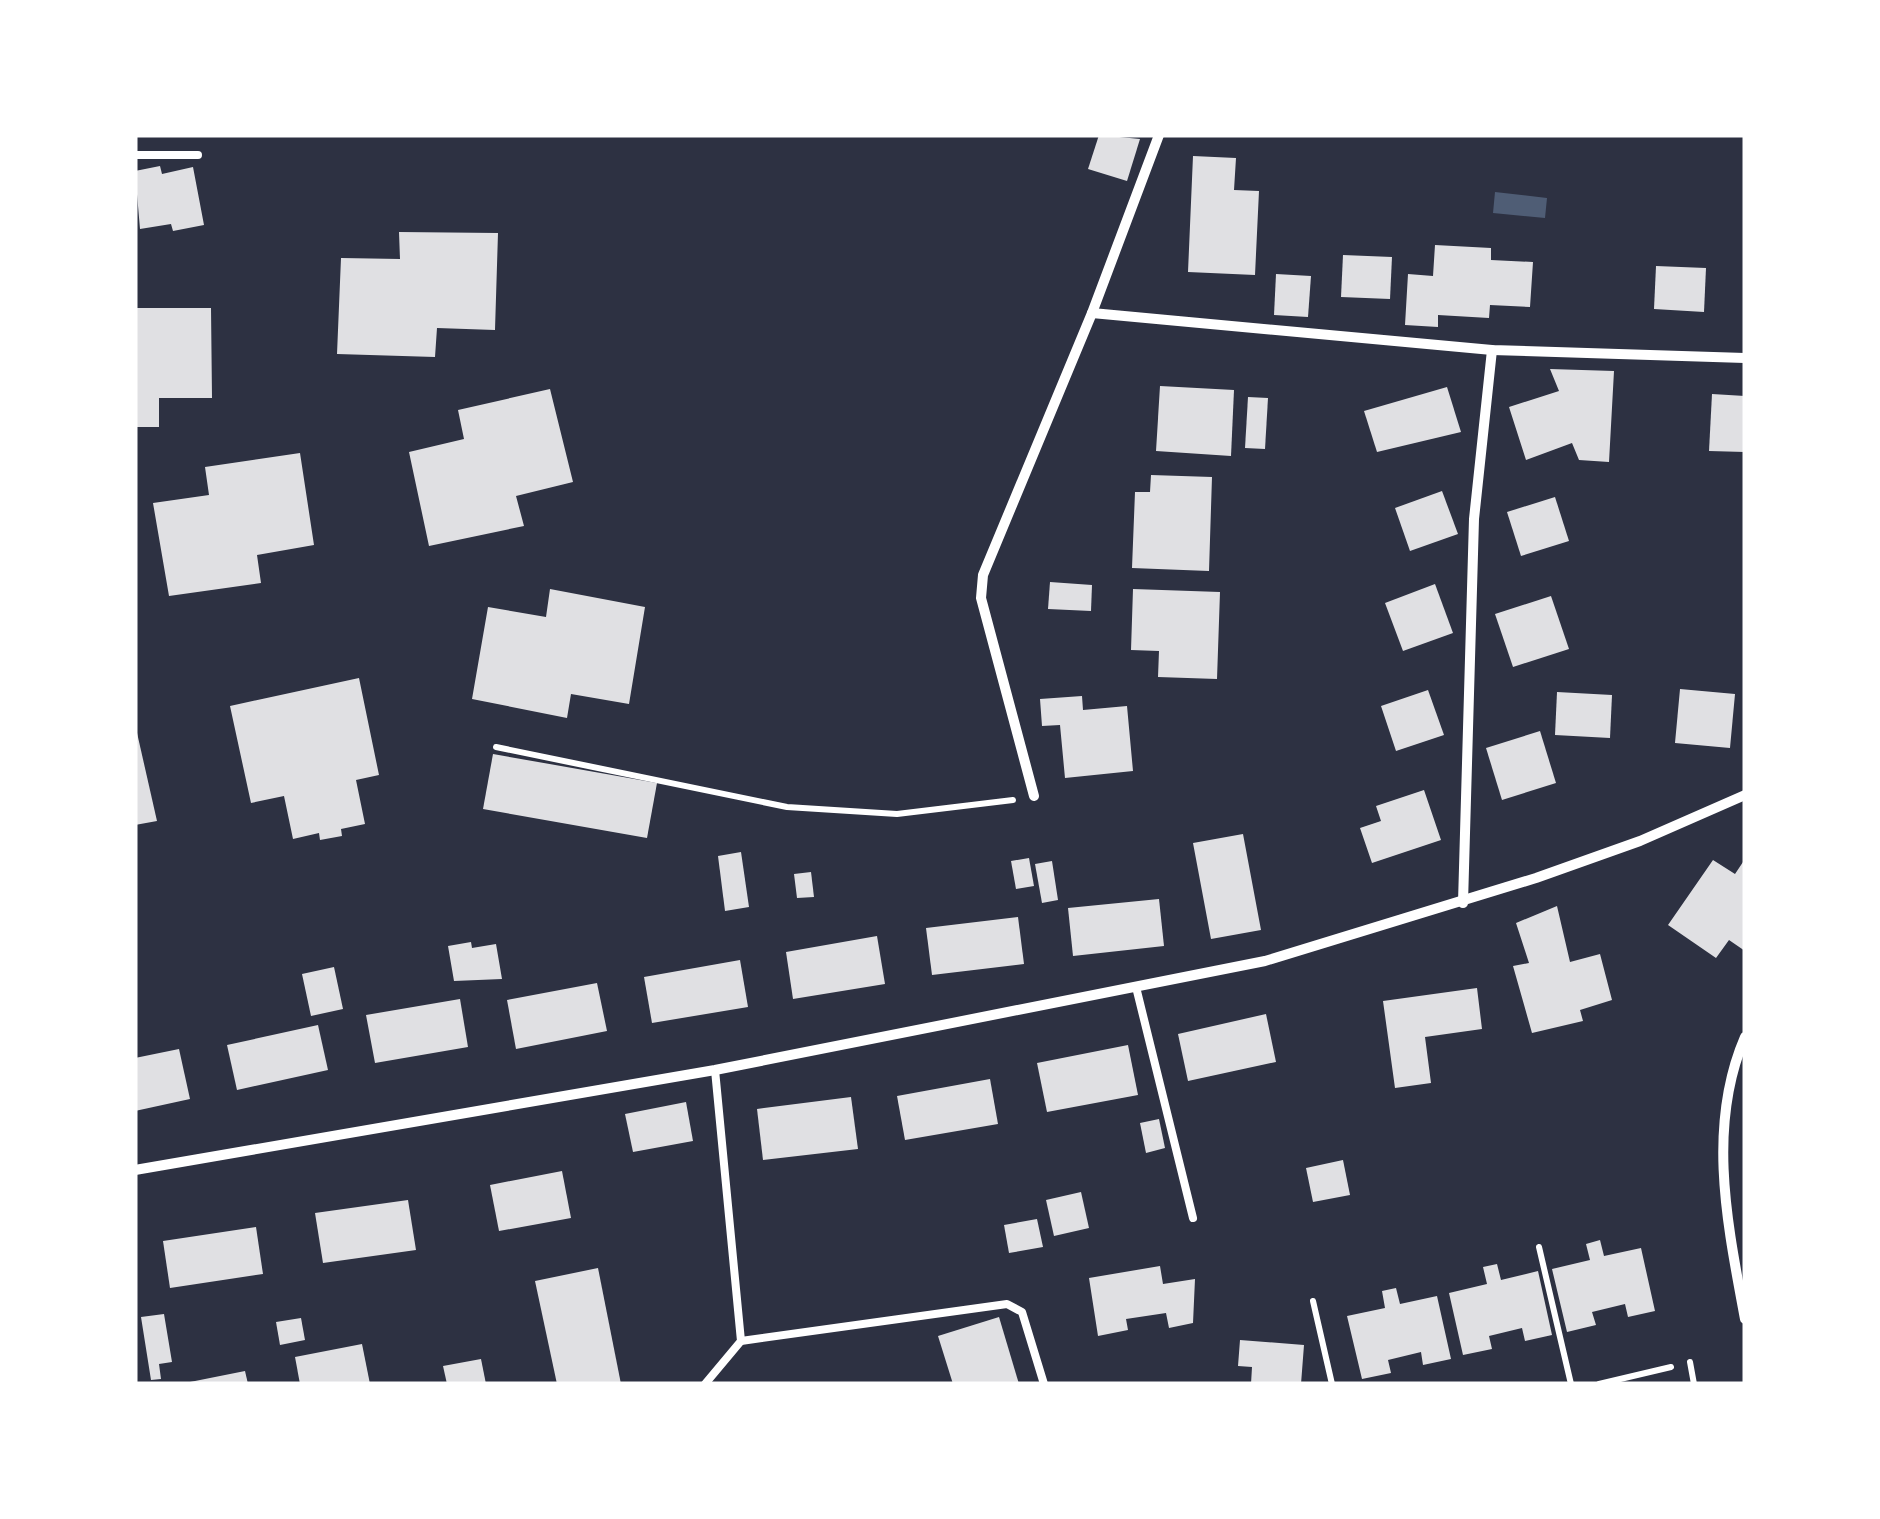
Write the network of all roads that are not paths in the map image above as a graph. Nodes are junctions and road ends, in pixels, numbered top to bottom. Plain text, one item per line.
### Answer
1 (1159, 135) edge
2 (135, 154) edge
3 (198, 155) dead end
4 (1092, 313) junction
5 (1492, 350) junction
6 (1745, 358) edge
7 (1745, 795) edge
8 (1034, 796) road end
9 (1463, 902) junction
10 (1136, 987) junction
11 (1745, 1037) edge
12 (715, 1070) junction
13 (135, 1170) edge
14 (1193, 1218) dead end
15 (1745, 1320) edge
16 (741, 1341) junction
17 (706, 1384) edge
18 (1044, 1384) edge

1 - 4 street
2 - 3 lane
4 - 5 street
4 - 8 street
5 - 6 street
5 - 9 street
7 - 9 street
9 - 10 street
10 - 12 street
10 - 14 lane
11 - 15 street
12 - 13 street
12 - 16 lane
16 - 17 lane
16 - 18 lane

